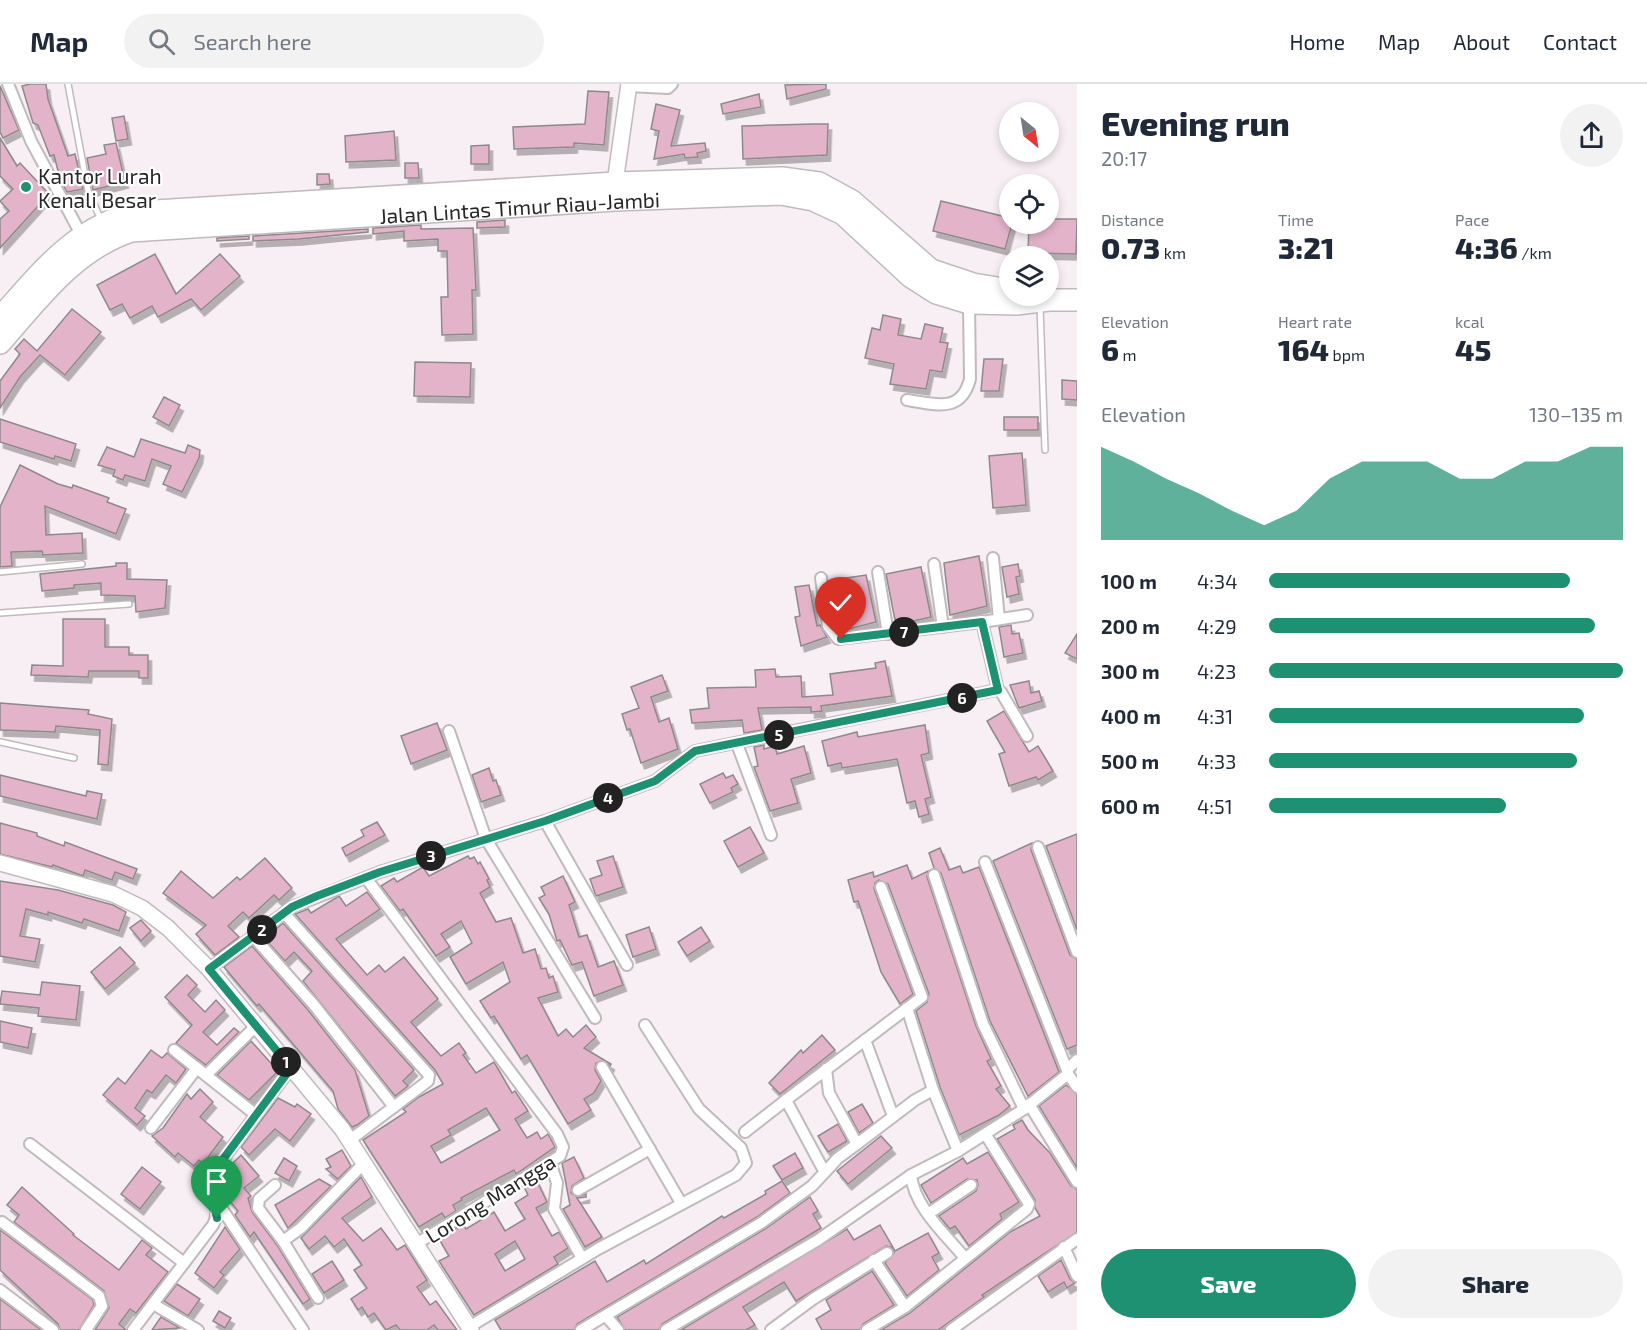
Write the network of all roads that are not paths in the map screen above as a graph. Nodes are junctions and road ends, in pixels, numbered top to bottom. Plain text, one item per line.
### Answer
1 (8, 84) edge
2 (68, 84) edge
3 (672, 84) edge
4 (629, 85) edge
5 (615, 183) junction
6 (332, 209) junction
7 (102, 223) junction
8 (86, 242) junction
9 (999, 288) edge
10 (1059, 300) edge
11 (1077, 300) edge
12 (969, 303) junction
13 (999, 304) edge
14 (1041, 306) edge
15 (0, 318) edge
16 (0, 343) edge
17 (908, 400) dead end
18 (1045, 450) dead end
19 (993, 558) dead end
20 (82, 564) dead end
21 (934, 564) dead end
22 (878, 572) dead end
23 (0, 573) edge
24 (821, 578) dead end
25 (129, 604) dead end
26 (0, 613) edge
27 (1027, 615) dead end
28 (999, 619) junction
29 (982, 622) junction
30 (943, 627) junction
31 (888, 634) junction
32 (998, 690) junction
33 (449, 732) dead end
34 (1027, 736) dead end
35 (0, 741) edge
36 (737, 744) junction
37 (74, 758) dead end
38 (545, 821) junction
39 (771, 835) dead end
40 (486, 839) junction
41 (1038, 847) dead end
42 (985, 862) dead end
43 (0, 863) edge
44 (934, 875) dead end
45 (366, 878) junction
46 (880, 887) dead end
47 (284, 913) junction
48 (253, 936) junction
49 (1077, 952) edge
50 (627, 965) dead end
51 (209, 969) junction
52 (907, 1008) junction
53 (595, 1018) dead end
54 (645, 1025) dead end
55 (256, 1026) junction
56 (865, 1040) junction
57 (174, 1050) dead end
58 (1077, 1060) edge
59 (602, 1067) dead end
60 (197, 1068) junction
61 (291, 1068) junction
62 (826, 1069) junction
63 (1067, 1072) junction
64 (206, 1076) junction
65 (1077, 1087) edge
66 (933, 1090) junction
67 (786, 1100) junction
68 (1027, 1106) junction
69 (394, 1107) junction
70 (256, 1115) junction
71 (893, 1116) junction
72 (151, 1128) dead end
73 (745, 1132) dead end
74 (986, 1135) junction
75 (350, 1140) junction
76 (30, 1144) dead end
77 (857, 1144) junction
78 (650, 1149) junction
79 (958, 1151) junction
80 (364, 1162) junction
81 (550, 1162) junction
82 (824, 1171) junction
83 (911, 1175) junction
84 (1077, 1182) edge
85 (275, 1185) dead end
86 (971, 1185) dead end
87 (578, 1190) dead end
88 (213, 1195) junction
89 (681, 1203) junction
90 (928, 1214) junction
91 (2, 1222) dead end
92 (1077, 1239) edge
93 (283, 1241) junction
94 (416, 1244) junction
95 (1064, 1247) junction
96 (887, 1252) dead end
97 (582, 1258) junction
98 (965, 1258) junction
99 (874, 1260) junction
100 (184, 1263) junction
101 (1077, 1276) edge
102 (0, 1290) edge
103 (318, 1298) dead end
104 (153, 1304) junction
105 (906, 1307) junction
106 (606, 1316) junction
107 (470, 1329) edge
108 (53, 1330) edge
109 (86, 1330) edge
110 (133, 1330) edge
111 (198, 1330) edge
112 (303, 1330) edge
113 (582, 1330) edge
114 (618, 1330) edge
115 (666, 1330) edge
116 (771, 1330) edge
117 (867, 1330) edge
118 (951, 1330) edge

1 - 8 street
2 - 7 lane
3 - 4 street
4 - 5 street
5 - 6 highway, Jalan Lintas Timur Riau-Jambi
5 - 9 highway, Jalan Lintas Timur Riau-Jambi
6 - 7 highway, Jalan Lintas Timur Riau-Jambi
6 - 8 highway, Jalan Lintas Timur Riau-Jambi
6 - 12 highway, Jalan Lintas Timur Riau-Jambi
7 - 8 highway, Jalan Lintas Timur Riau-Jambi
8 - 15 highway, Jalan Lintas Timur Riau-Jambi
8 - 16 highway, Jalan Lintas Timur Riau-Jambi
10 - 11 highway, Jalan Lintas Timur Riau-Jambi
12 - 13 highway, Jalan Lintas Timur Riau-Jambi
12 - 17 street
14 - 18 lane
19 - 28 street
20 - 23 lane
21 - 30 street
22 - 31 street
24 - 31 street
25 - 26 lane
27 - 28 street
28 - 29 street
29 - 30 street
29 - 32 street
30 - 31 street
32 - 34 street
32 - 36 street
33 - 40 street
35 - 37 lane
36 - 38 street
36 - 39 street
38 - 40 street
38 - 50 street
40 - 45 street
40 - 53 street
41 - 49 street
42 - 63 street
43 - 51 street
44 - 68 street
45 - 47 street
45 - 81 street, Lorong Mangga
46 - 52 street
47 - 48 street
47 - 69 street
48 - 51 street
48 - 69 street
51 - 55 street
52 - 56 street
52 - 66 street
54 - 89 street
55 - 61 street
55 - 64 street
56 - 62 street
56 - 71 street
57 - 60 street
58 - 63 street
59 - 78 street
60 - 64 street
60 - 72 street
61 - 70 street
61 - 75 street
62 - 67 street
62 - 77 street
63 - 65 street
63 - 68 street
64 - 70 street
66 - 71 street
66 - 79 street
67 - 73 street
67 - 82 street
68 - 74 street
68 - 84 street
69 - 75 street
70 - 88 street
71 - 77 street
74 - 79 street
74 - 98 street
75 - 80 street
76 - 100 street
77 - 82 street
78 - 87 street
78 - 89 street
79 - 83 street
80 - 93 street
80 - 94 street
81 - 94 street, Lorong Mangga
81 - 97 street
82 - 106 street
83 - 90 street
83 - 115 street
85 - 93 street
86 - 90 street
88 - 100 street
88 - 112 street
89 - 97 street
90 - 98 street
91 - 109 street
92 - 95 street
93 - 103 street
94 - 107 street
95 - 101 street
95 - 118 street
96 - 99 street
97 - 107 street
98 - 105 street
99 - 105 street
99 - 116 street
100 - 104 street
102 - 108 street
104 - 110 street
104 - 111 street
105 - 117 street
106 - 113 street
106 - 114 street

